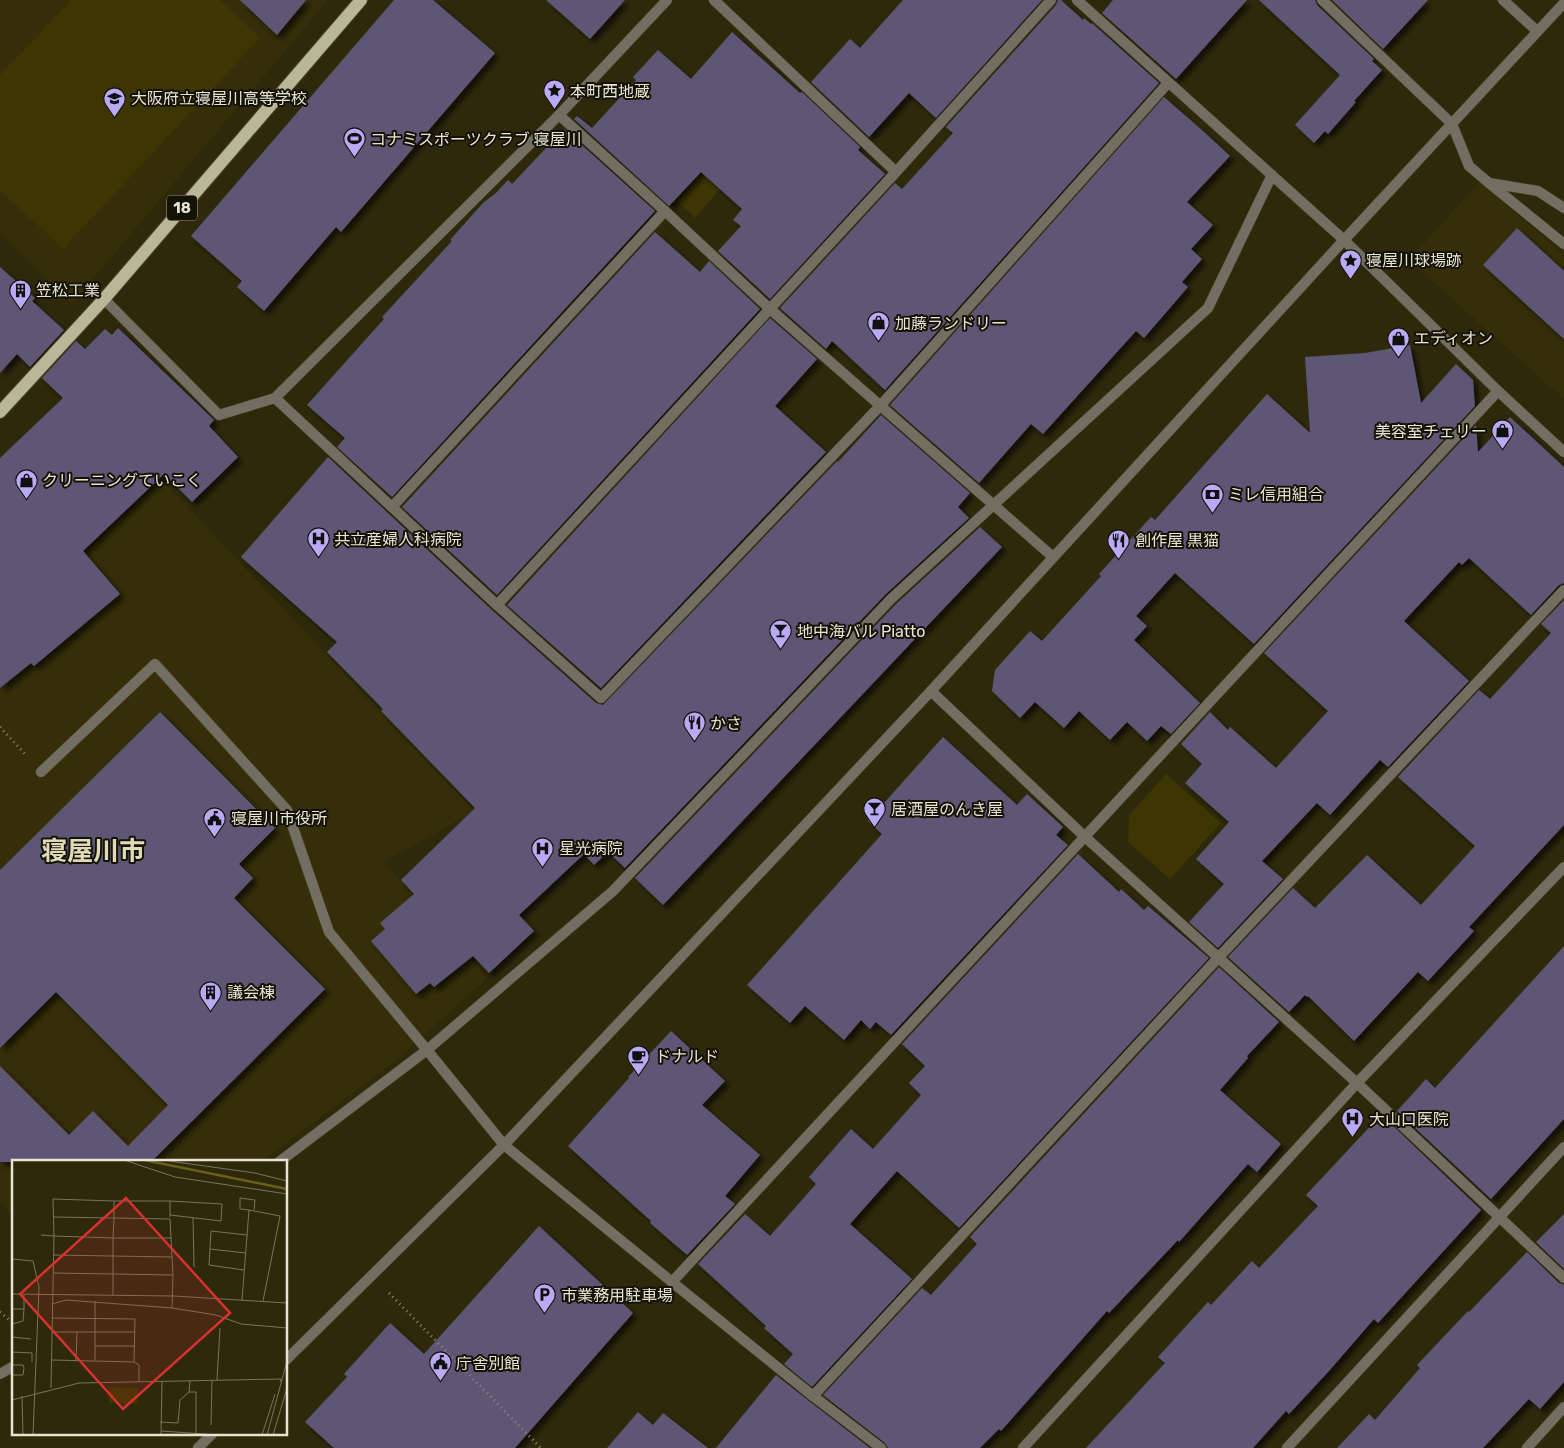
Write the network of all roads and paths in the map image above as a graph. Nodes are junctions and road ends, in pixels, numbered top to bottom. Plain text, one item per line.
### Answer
1 (361, 0) edge
2 (667, 0) edge
3 (714, 0) edge
4 (1051, 0) edge
5 (1077, 0) edge
6 (1322, 0) edge
7 (1503, 0) edge
8 (1564, 3) edge
9 (1537, 31) junction
10 (1168, 83) junction
11 (559, 115) junction
12 (1452, 124) junction
13 (896, 172) junction
14 (1272, 175) junction
15 (1489, 183) junction
16 (1564, 208) edge
17 (665, 211) junction
18 (1344, 240) junction
19 (1564, 244) edge
20 (104, 299) junction
21 (770, 309) junction
22 (1498, 391) junction
23 (275, 398) junction
24 (880, 405) junction
25 (0, 412) edge
26 (1564, 452) edge
27 (993, 505) junction
28 (392, 507) junction
29 (1053, 557) junction
30 (1564, 590) edge
31 (497, 605) junction
32 (932, 691) junction
33 (0, 728) edge
34 (41, 772) joint
35 (1084, 836) junction
36 (1564, 867) edge
37 (1218, 958) junction
38 (428, 1050) junction
39 (1357, 1084) junction
40 (504, 1145) junction
41 (1564, 1147) edge
42 (282, 1160) edge
43 (1498, 1216) junction
44 (372, 1276) junction
45 (1564, 1278) edge
46 (672, 1282) junction
47 (0, 1312) edge
48 (12, 1322) edge
49 (288, 1358) edge
50 (12, 1367) edge
51 (0, 1374) edge
52 (813, 1396) junction
53 (1564, 1407) edge
54 (210, 1436) edge
55 (198, 1448) edge
56 (541, 1448) edge
57 (880, 1448) edge
58 (1023, 1448) edge
59 (1287, 1448) edge
60 (1527, 1448) edge

1 - 20 main road, 18
2 - 11 street
3 - 13 street
4 - 13 street
5 - 10 street
6 - 12 street
7 - 9 street
8 - 9 street
9 - 12 street
10 - 14 street
10 - 24 street
11 - 17 street
11 - 23 street
12 - 15 street
12 - 18 street
13 - 21 street
14 - 18 street
14 - 27 street
15 - 16 street
15 - 19 street
17 - 21 street
17 - 28 street
18 - 22 street
18 - 29 street
20 - 23 street
20 - 25 main road, 18
21 - 24 street
21 - 31 street
22 - 26 street
22 - 35 street
23 - 28 street
24 - 27 street
24 - 31 street
27 - 29 street
27 - 38 street
28 - 31 street
29 - 32 street
30 - 37 street
32 - 35 street
32 - 40 street
33 - 34 path
34 - 38 street
35 - 37 street
35 - 46 street
36 - 39 street
37 - 39 street
37 - 52 street
38 - 40 street
38 - 42 street
39 - 43 street
39 - 58 street
40 - 44 street
40 - 46 street
41 - 43 street
43 - 45 street
43 - 59 street
44 - 49 street
44 - 56 path
46 - 52 street
47 - 48 path
50 - 51 street
52 - 57 street
53 - 60 street
54 - 55 street

